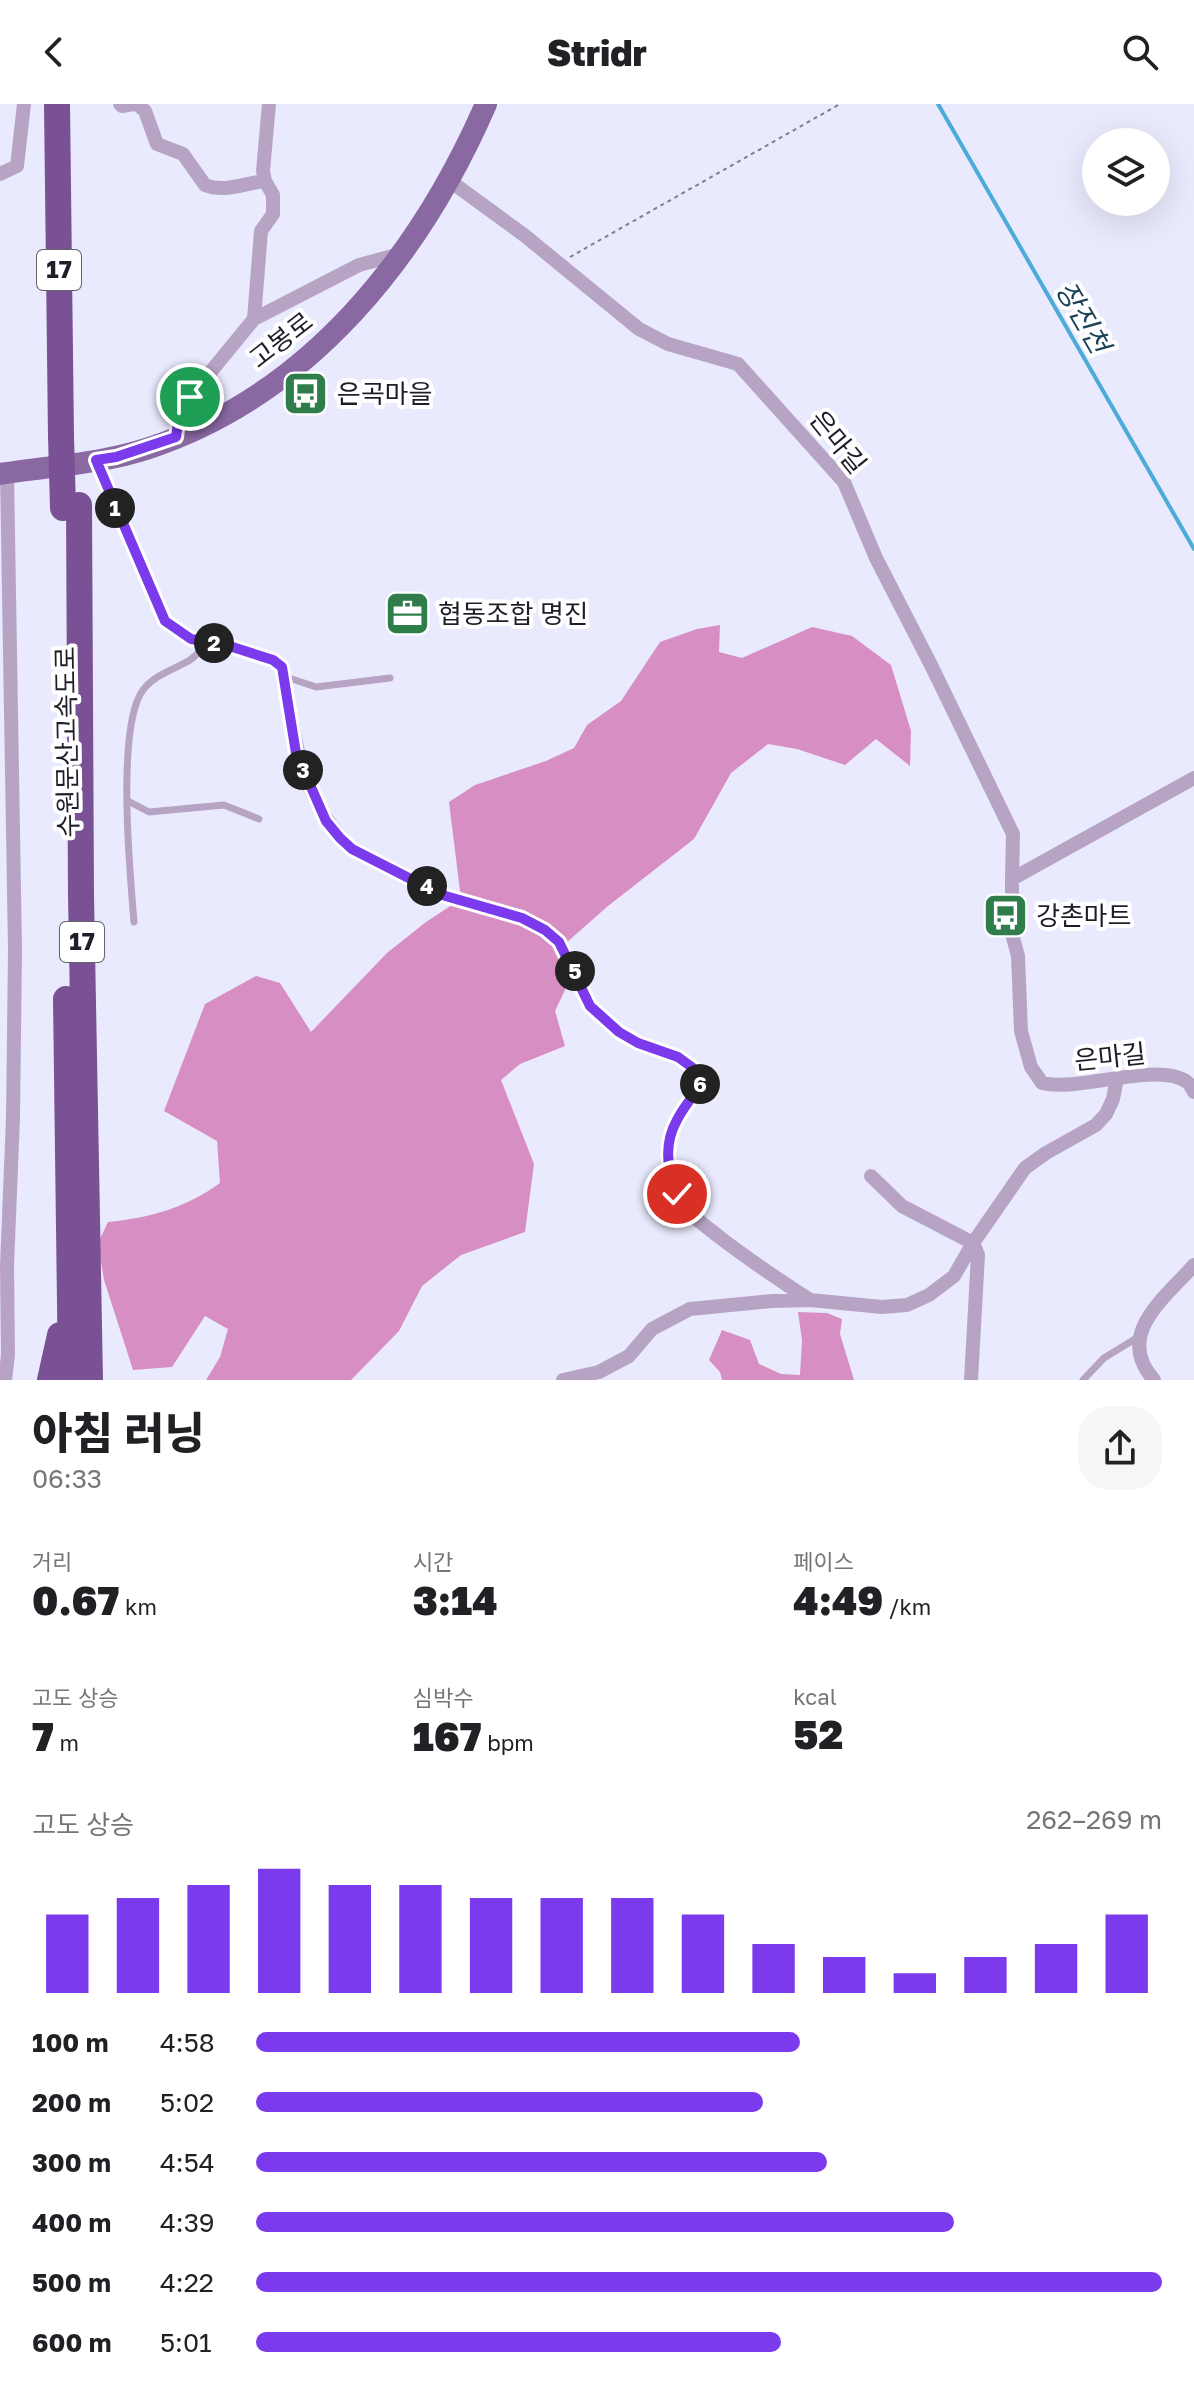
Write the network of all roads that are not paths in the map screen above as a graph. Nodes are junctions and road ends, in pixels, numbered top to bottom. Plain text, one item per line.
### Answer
1 (24, 104) edge
2 (57, 104) edge
3 (74, 104) edge
4 (120, 104) edge
5 (136, 104) edge
6 (269, 104) edge
7 (486, 104) edge
8 (0, 174) edge
9 (265, 181) junction
10 (450, 181) junction
11 (400, 254) junction
12 (254, 319) junction
13 (70, 435) junction
14 (176, 437) junction
15 (96, 460) junction
16 (4, 474) edge
17 (71, 506) junction
18 (210, 642) junction
19 (284, 676) junction
20 (390, 678) dead end
21 (1194, 778) edge
22 (128, 801) junction
23 (259, 819) dead end
24 (1012, 879) junction
25 (134, 922) dead end
26 (1117, 1078) junction
27 (1194, 1092) edge
28 (871, 1176) dead end
29 (973, 1243) junction
30 (1194, 1265) edge
31 (68, 1300) junction
32 (810, 1300) junction
33 (1140, 1336) junction
34 (5, 1380) edge
35 (50, 1380) edge
36 (71, 1380) edge
37 (90, 1380) edge
38 (563, 1380) edge
39 (971, 1380) edge
40 (1083, 1380) edge
41 (1154, 1380) edge

1 - 8 street
2 - 13 highway, 수원문산고속도로 / 17
3 - 13 highway, 수원문산고속도로 / 17
4 - 5 street
5 - 9 street
6 - 9 street
7 - 10 main road, 고봉로
9 - 12 street
10 - 11 main road, 고봉로
10 - 24 street, 은마길
11 - 12 street
11 - 14 main road, 고봉로
12 - 14 street
13 - 17 highway, 수원문산고속도로 / 17
14 - 15 main road, 고봉로
15 - 16 main road, 고봉로
15 - 18 street
16 - 34 street
17 - 31 highway, 수원문산고속도로 / 17
17 - 37 highway, 수원문산고속도로 / 17
18 - 19 street
18 - 22 lane
19 - 20 lane
19 - 32 street
21 - 24 street
22 - 23 lane
22 - 25 lane
24 - 26 street, 은마길
26 - 27 street, 은마길
26 - 29 street
28 - 29 street
29 - 32 street
29 - 39 street
30 - 33 street
31 - 35 highway
31 - 36 highway, 수원문산고속도로 / 17
32 - 38 street
33 - 40 lane
33 - 41 street

